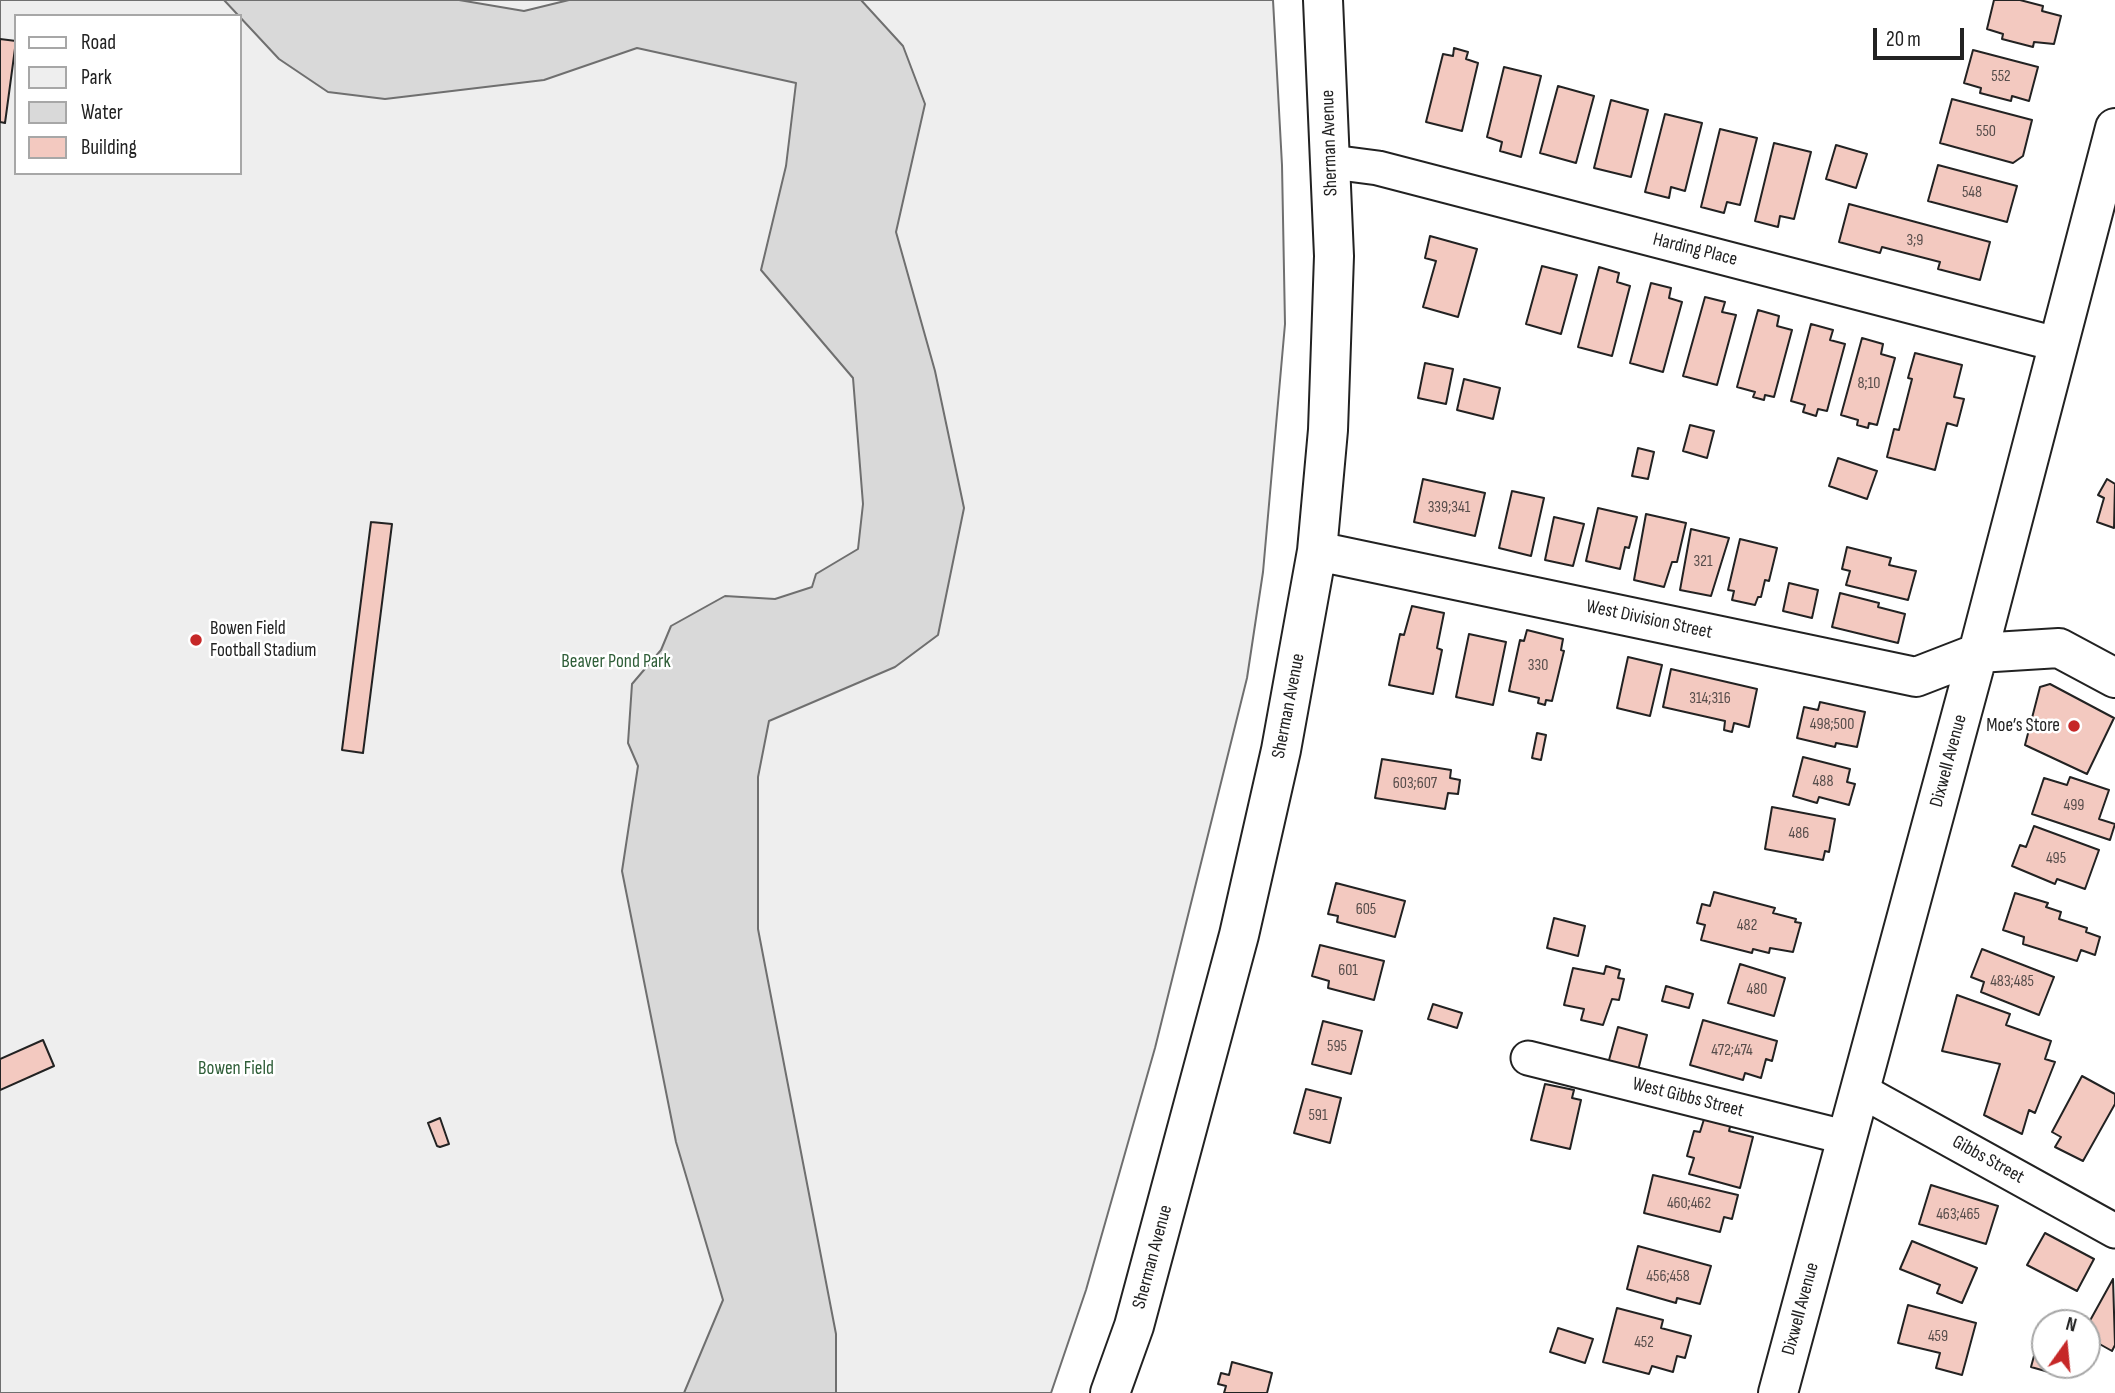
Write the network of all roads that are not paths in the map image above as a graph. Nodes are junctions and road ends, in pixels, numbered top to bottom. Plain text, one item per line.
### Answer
1 (1323, 0) edge
2 (2115, 128) edge
3 (1332, 162) junction
4 (2056, 344) junction
5 (1317, 551) junction
6 (1978, 653) junction
7 (2115, 678) edge
8 (1528, 1058) dead end
9 (1860, 1090) junction
10 (1848, 1138) junction
11 (2115, 1231) edge
12 (1111, 1393) edge
13 (1779, 1393) edge

1 - 3 main road, Sherman Avenue
2 - 4 main road, Dixwell Avenue
3 - 4 street, Harding Place
3 - 5 main road, Sherman Avenue
4 - 6 main road, Dixwell Avenue
5 - 6 main road, West Division Street
5 - 12 main road, Sherman Avenue
6 - 7 main road, West Division Street
6 - 9 main road, Dixwell Avenue
8 - 10 street, West Gibbs Street
9 - 10 main road, Dixwell Avenue
9 - 11 street, Gibbs Street
10 - 13 main road, Dixwell Avenue

